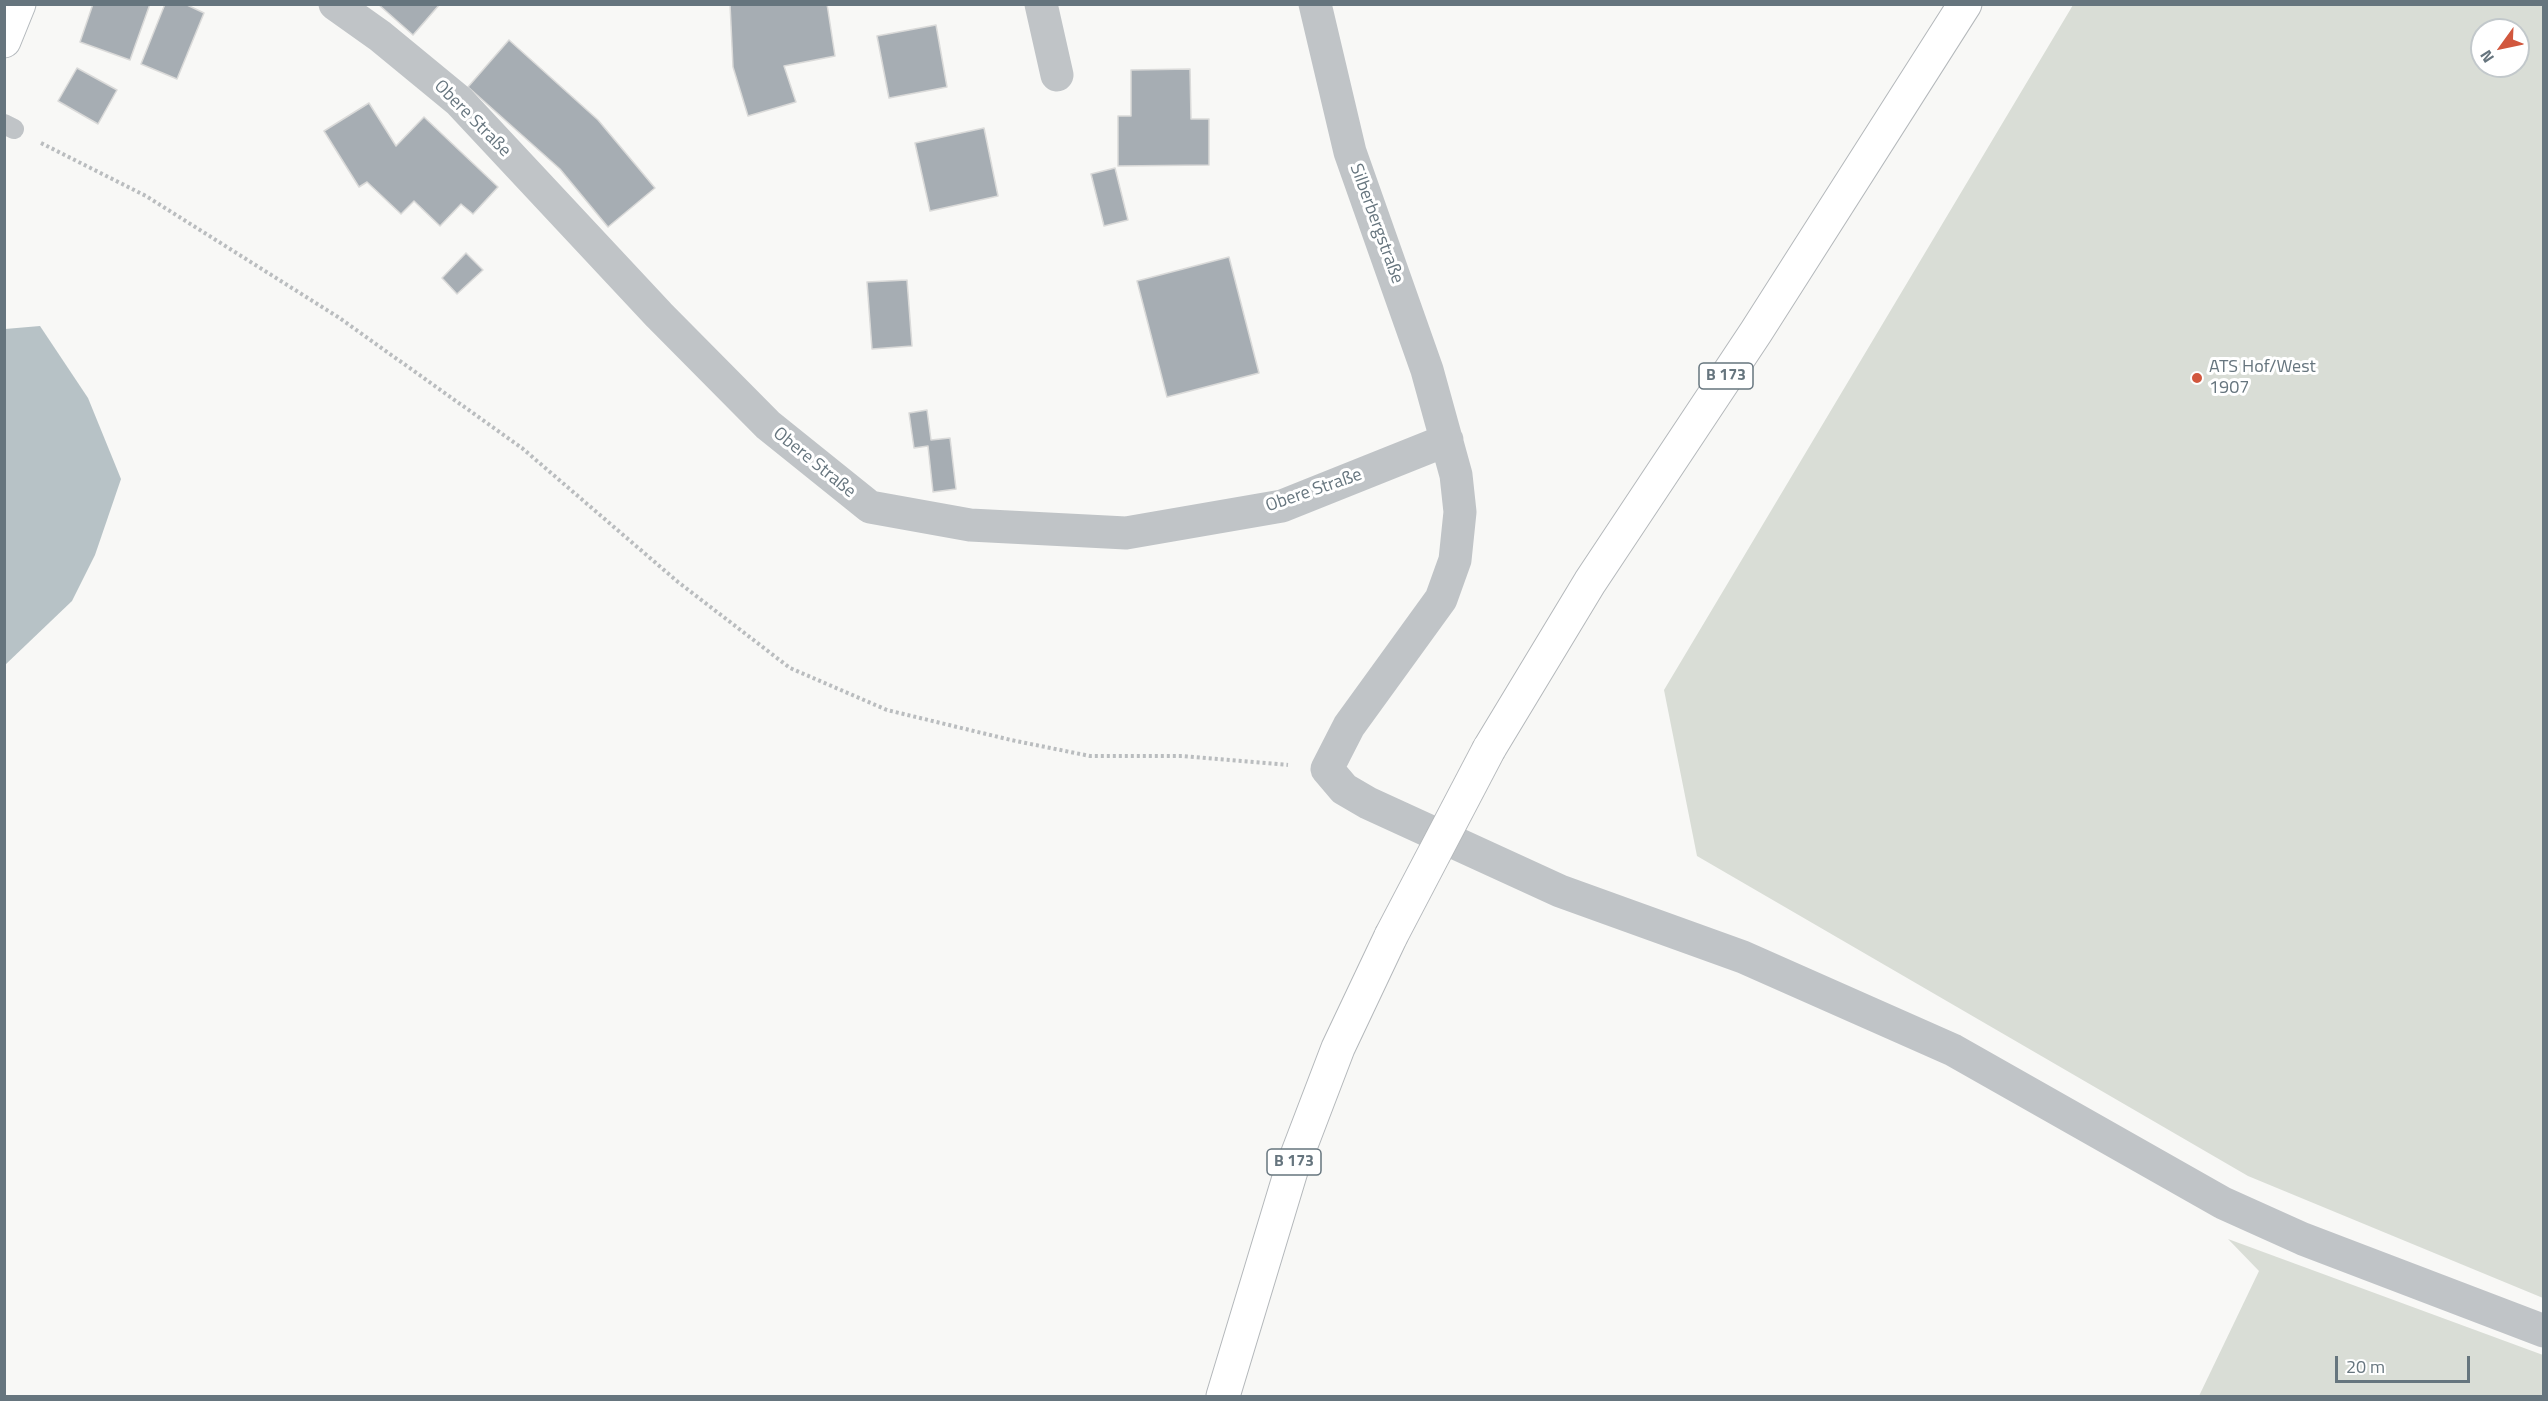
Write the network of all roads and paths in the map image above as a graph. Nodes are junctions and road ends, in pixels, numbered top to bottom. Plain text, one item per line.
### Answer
1 (19, 4) edge
2 (335, 4) edge
3 (1041, 4) edge
4 (1315, 4) edge
5 (1965, 4) edge
6 (4, 41) edge
7 (1057, 75) dead end
8 (9, 126) edge
9 (1447, 440) junction
10 (1327, 769) junction
11 (2544, 1330) edge
12 (1223, 1396) edge

1 - 6 main road
2 - 9 street, Obere Straße
3 - 7 street
4 - 9 street, Silberbergstraße
5 - 12 main road, B 173, bridge
8 - 10 path
9 - 10 street, Silberbergstraße
10 - 11 street

